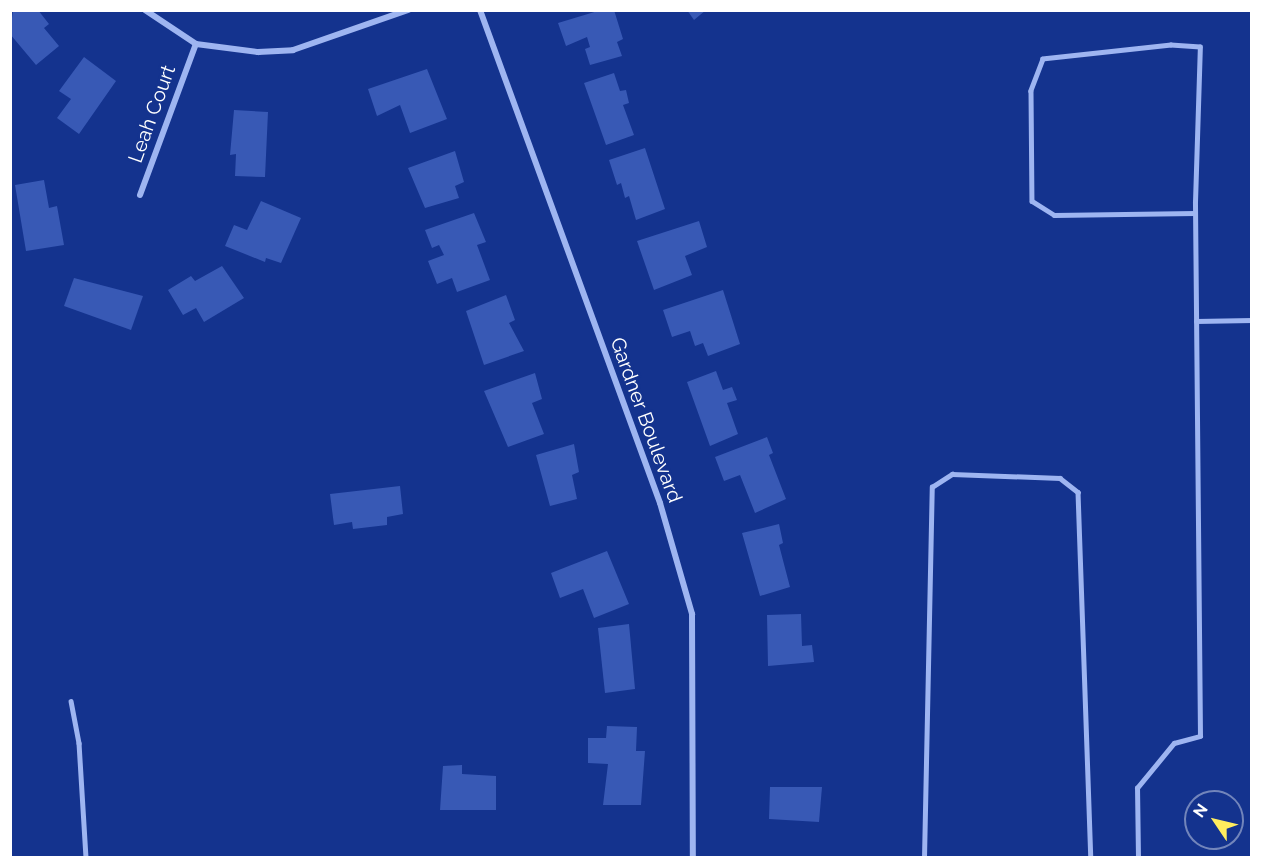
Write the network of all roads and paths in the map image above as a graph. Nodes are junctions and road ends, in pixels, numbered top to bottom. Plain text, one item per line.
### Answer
1 (145, 10) edge
2 (408, 10) edge
3 (480, 10) edge
4 (195, 44) junction
5 (140, 195) dead end
6 (1196, 213) junction
7 (1251, 320) edge
8 (1196, 321) junction
9 (71, 701) dead end
10 (86, 858) edge
11 (693, 858) edge
12 (924, 858) edge
13 (1091, 858) edge
14 (1138, 858) edge

1 - 4 street
2 - 4 street
3 - 11 street, Gardner Boulevard
4 - 5 street, Leah Court
6 - 6 lane
6 - 8 lane
7 - 8 lane
8 - 14 lane
9 - 10 lane
12 - 13 lane

